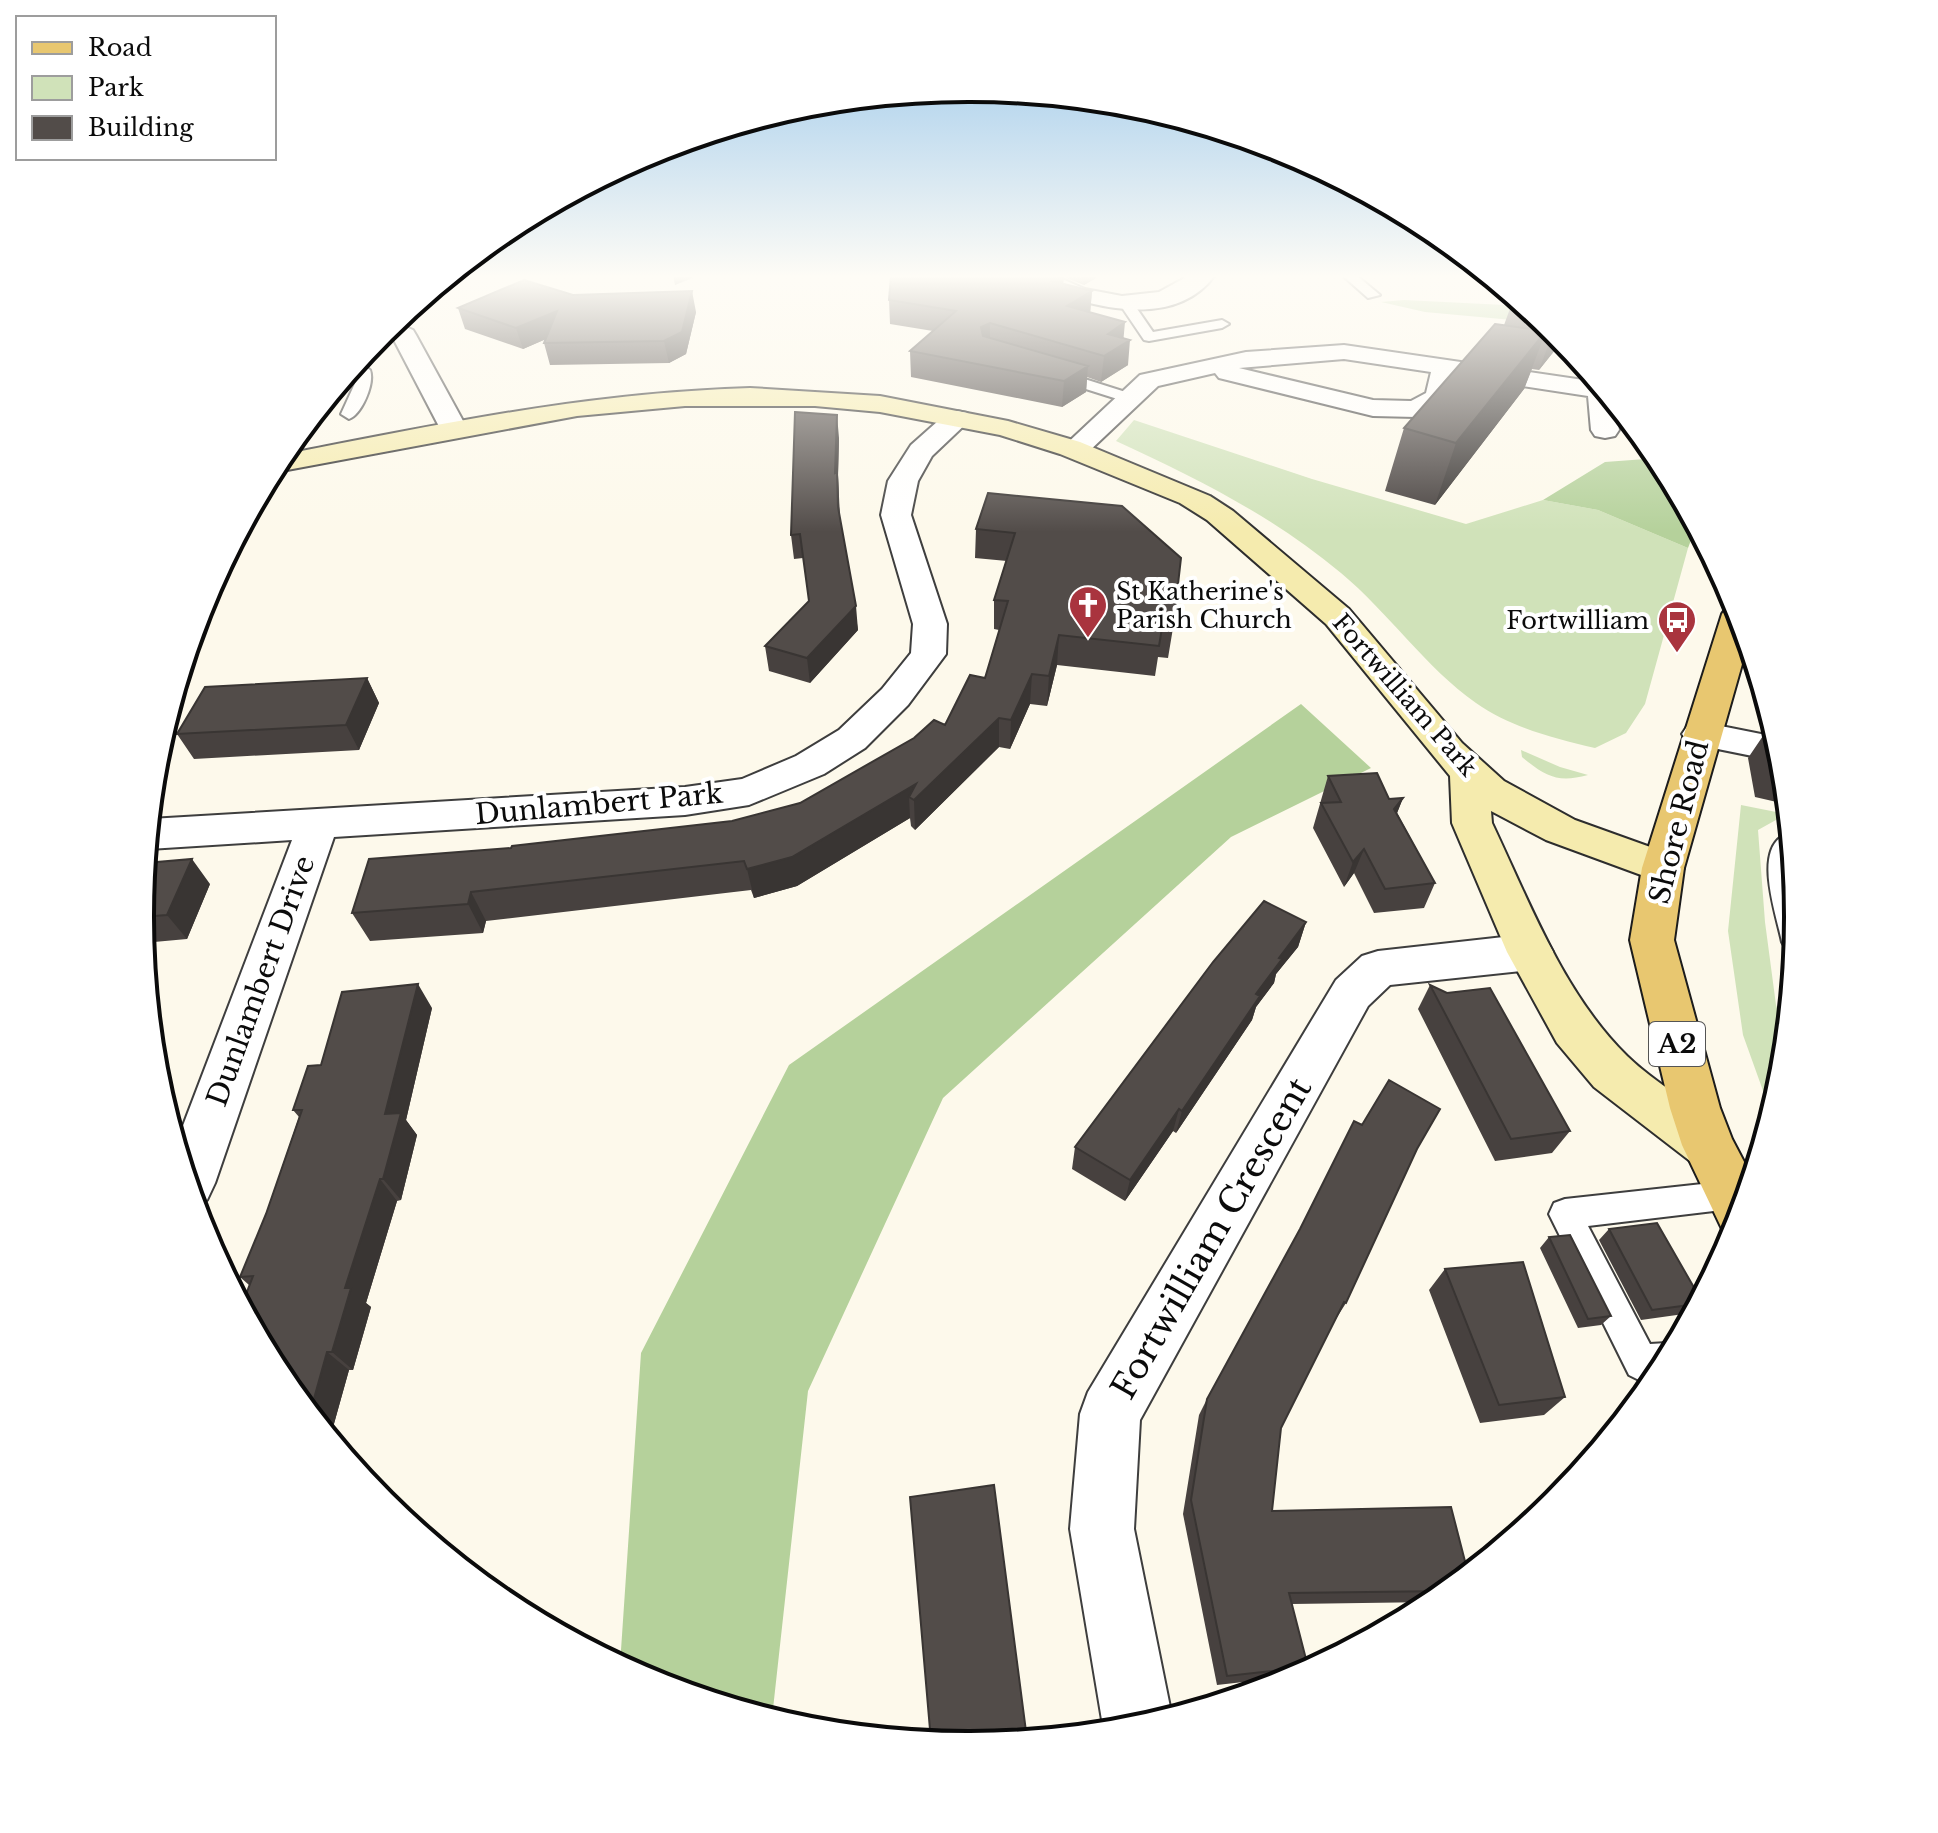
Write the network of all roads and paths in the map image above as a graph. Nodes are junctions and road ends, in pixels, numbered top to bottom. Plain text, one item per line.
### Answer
1 (417, 361) edge
2 (1239, 361) edge
3 (1402, 361) edge
4 (1445, 367) junction
5 (1031, 368) edge
6 (1206, 368) junction
7 (364, 372) edge
8 (1589, 388) edge
9 (1130, 398) junction
10 (1602, 405) edge
11 (349, 414) dead end
12 (957, 419) junction
13 (454, 430) junction
14 (1605, 430) dead end
15 (1076, 448) junction
16 (294, 461) edge
17 (1732, 635) edge
18 (1701, 734) junction
19 (1765, 747) edge
20 (1469, 774) junction
21 (318, 824) junction
22 (159, 833) edge
23 (1781, 852) edge
24 (1663, 868) junction
25 (1783, 876) edge
26 (1530, 952) junction
27 (1708, 1145) junction
28 (194, 1166) edge
29 (1735, 1191) edge
30 (1732, 1200) edge
31 (1650, 1362) edge
32 (1136, 1713) edge

1 - 13 street
2 - 6 street
3 - 4 street
4 - 6 street
4 - 8 street
5 - 9 lane
6 - 9 street
7 - 11 lane
9 - 15 street
10 - 14 street
12 - 13 street, Fortwilliam Park
12 - 15 street, Fortwilliam Park
12 - 21 street, Dunlambert Park
13 - 16 street, Fortwilliam Park
15 - 20 street, Fortwilliam Park
17 - 18 main road, Shore Road / A2
18 - 19 street
18 - 24 main road, Shore Road / A2
20 - 24 street, Fortwilliam Park
20 - 26 street
21 - 22 street, Dunlambert Park
21 - 28 street, Dunlambert Drive
23 - 25 lane
24 - 27 main road, Shore Road / A2
26 - 27 street
26 - 32 street, Fortwilliam Crescent
27 - 29 main road, Shore Road / A2
30 - 31 lane

